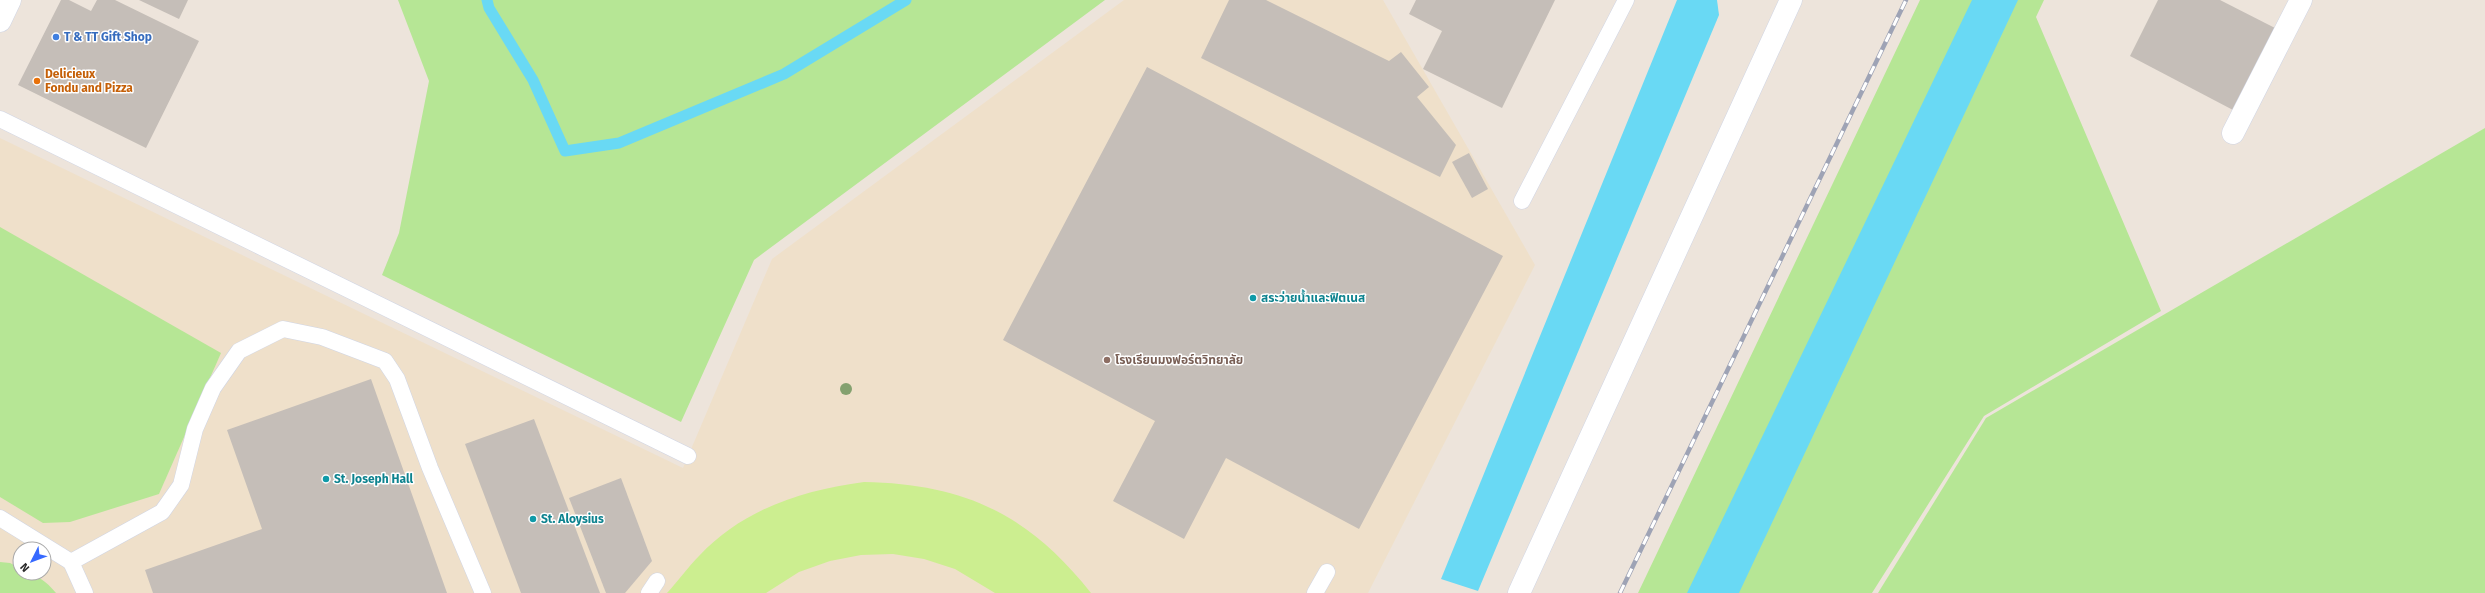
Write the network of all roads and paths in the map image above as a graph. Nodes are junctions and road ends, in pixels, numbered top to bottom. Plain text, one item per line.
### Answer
1 (10, 0) edge
2 (1626, 0) edge
3 (1791, 0) edge
4 (2302, 0) edge
5 (0, 21) edge
6 (0, 119) edge
7 (2233, 133) dead end
8 (1522, 201) dead end
9 (688, 456) dead end
10 (0, 518) edge
11 (71, 562) junction
12 (1327, 572) dead end
13 (85, 593) edge
14 (483, 593) edge
15 (1315, 593) edge
16 (1519, 593) edge

1 - 5 main road
2 - 8 lane
3 - 16 main road
4 - 7 main road
6 - 9 lane
10 - 11 lane
11 - 13 lane
11 - 14 lane
12 - 15 lane

